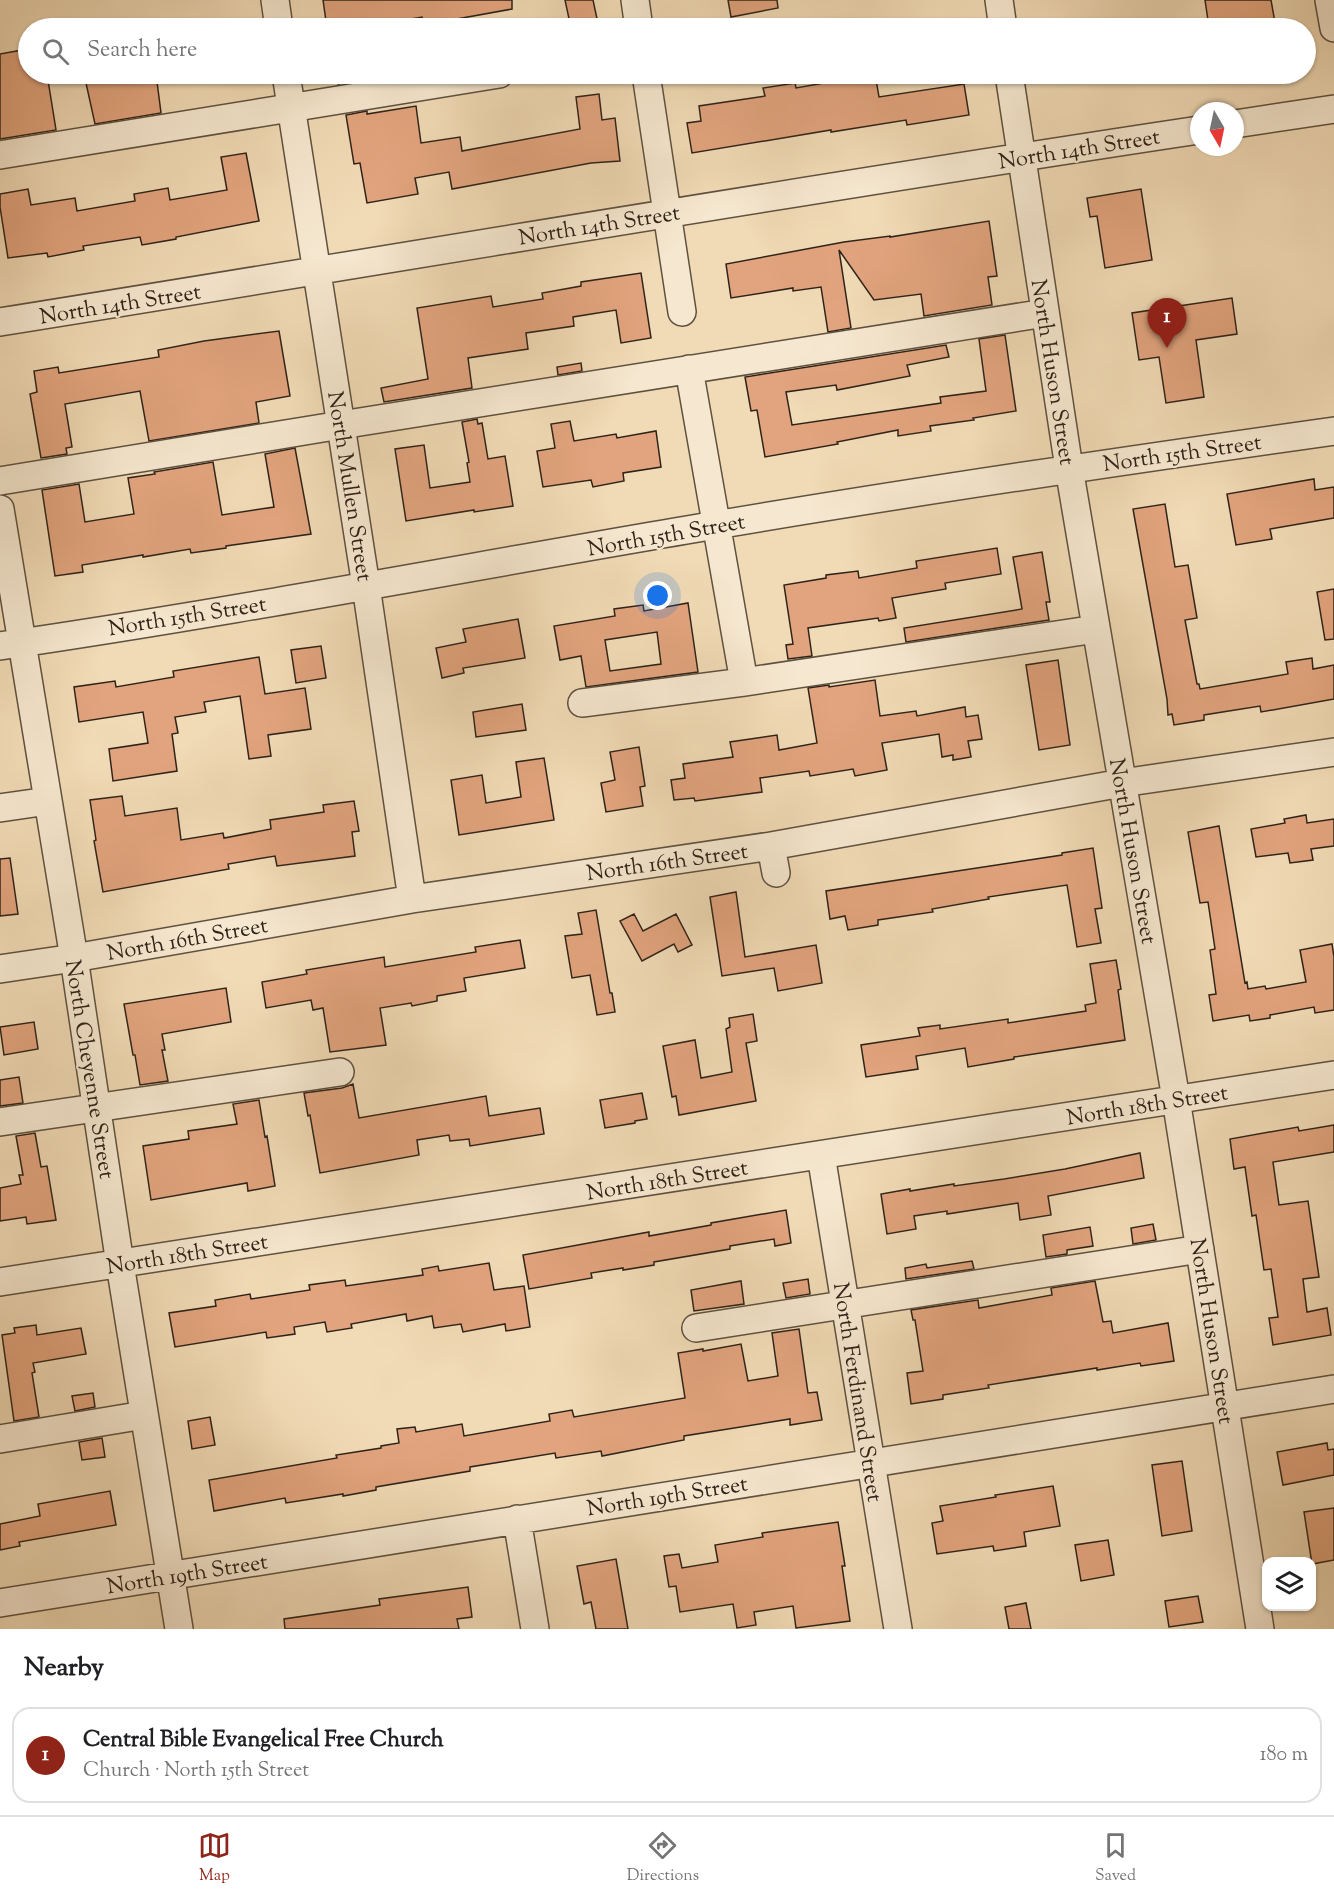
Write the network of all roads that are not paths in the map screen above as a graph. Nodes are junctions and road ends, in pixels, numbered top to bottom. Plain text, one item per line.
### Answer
1 (275, 0) edge
2 (635, 0) edge
3 (999, 0) edge
4 (1329, 0) edge
5 (278, 18) edge
6 (638, 18) edge
7 (1002, 18) edge
8 (1334, 28) edge
9 (288, 84) edge
10 (436, 84) edge
11 (648, 84) edge
12 (1011, 84) edge
13 (292, 107) junction
14 (1334, 109) edge
15 (1244, 123) edge
16 (1190, 131) edge
17 (0, 155) edge
18 (1022, 156) junction
19 (667, 213) junction
20 (317, 272) junction
21 (682, 312) dead end
22 (1046, 313) junction
23 (0, 322) edge
24 (689, 369) junction
25 (341, 425) junction
26 (1334, 431) edge
27 (1069, 468) junction
28 (0, 481) edge
29 (0, 509) edge
30 (716, 525) junction
31 (366, 586) junction
32 (1096, 629) junction
33 (10, 644) edge
34 (744, 682) junction
35 (582, 703) dead end
36 (1334, 752) edge
37 (1122, 783) junction
38 (48, 801) junction
39 (0, 808) edge
40 (771, 846) junction
41 (776, 873) dead end
42 (412, 899) junction
43 (74, 958) junction
44 (0, 969) edge
45 (340, 1072) dead end
46 (1334, 1075) edge
47 (1176, 1100) junction
48 (97, 1108) junction
49 (0, 1122) edge
50 (821, 1155) junction
51 (1200, 1249) junction
52 (120, 1264) junction
53 (0, 1282) edge
54 (845, 1304) junction
55 (696, 1328) dead end
56 (1334, 1389) edge
57 (1225, 1406) junction
58 (144, 1415) junction
59 (0, 1439) edge
60 (870, 1463) junction
61 (517, 1519) junction
62 (170, 1576) junction
63 (0, 1603) edge
64 (179, 1629) edge
65 (535, 1629) edge
66 (898, 1629) edge
67 (1260, 1629) edge

1 - 5 street
2 - 6 street
3 - 7 street
4 - 8 street
9 - 13 street, North Mullen Street
10 - 13 street
11 - 19 street
12 - 18 street, North Huson Street
13 - 17 street
13 - 20 street, North Mullen Street
14 - 15 street
16 - 18 street, North 14th Street
18 - 19 street, North 14th Street
18 - 22 street, North Huson Street
19 - 20 street, North 14th Street
19 - 21 street
20 - 23 street, North 14th Street
20 - 25 street, North Mullen Street
22 - 24 street
22 - 27 street, North Huson Street
24 - 25 street
24 - 30 street
25 - 28 street
25 - 31 street, North Mullen Street
26 - 27 street, North 15th Street
27 - 30 street, North 15th Street
27 - 32 street, North Huson Street
29 - 33 street, North Cheyenne Street
30 - 31 street, North 15th Street
30 - 34 street
31 - 33 street, North 15th Street
31 - 42 street, North Mullen Street
32 - 34 street
32 - 37 street, North Huson Street
33 - 38 street, North Cheyenne Street
34 - 35 street
36 - 37 street, North 16th Street
37 - 40 street, North 16th Street
37 - 47 street, North Huson Street
38 - 39 street
38 - 43 street, North Cheyenne Street
40 - 41 street
40 - 42 street, North 16th Street
42 - 43 street, North 16th Street
43 - 44 street, North 16th Street
43 - 48 street, North Cheyenne Street
45 - 48 street
46 - 47 street, North 18th Street
47 - 50 street, North 18th Street
47 - 51 street, North Huson Street
48 - 49 street
48 - 52 street, North Cheyenne Street
50 - 52 street, North 18th Street
50 - 54 street, North Ferdinand Street
51 - 54 street
51 - 57 street, North Huson Street
52 - 53 street, North 18th Street
52 - 58 street, North Cheyenne Street
54 - 55 street
54 - 60 street, North Ferdinand Street
56 - 57 street, North 19th Street
57 - 60 street, North 19th Street
57 - 67 street, North Huson Street
58 - 59 street
58 - 62 street, North Cheyenne Street
60 - 61 street, North 19th Street
60 - 66 street, North Ferdinand Street
61 - 62 street, North 19th Street
61 - 65 street
62 - 63 street, North 19th Street
62 - 64 street, North Cheyenne Street

